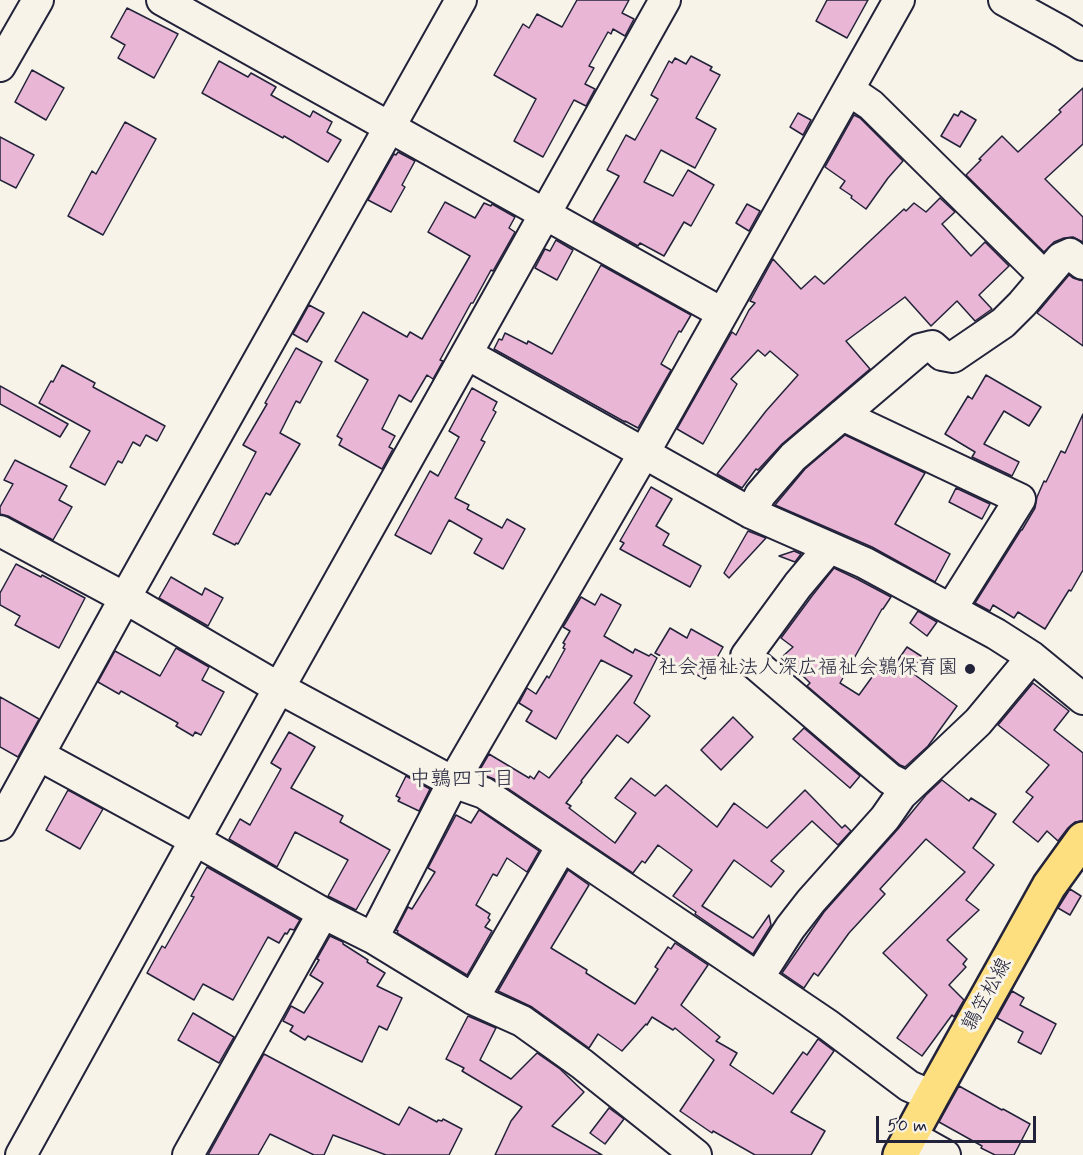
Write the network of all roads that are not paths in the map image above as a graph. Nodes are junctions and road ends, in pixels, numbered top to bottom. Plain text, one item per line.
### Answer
1 (38, 0) edge
2 (162, 0) edge
3 (460, 0) edge
4 (665, 0) edge
5 (899, 0) edge
6 (1004, 0) edge
7 (1083, 45) edge
8 (0, 66) edge
9 (849, 90) junction
10 (390, 128) junction
11 (546, 215) junction
12 (1083, 264) edge
13 (1045, 277) junction
14 (722, 313) junction
15 (467, 354) junction
16 (842, 415) junction
17 (644, 453) junction
18 (751, 513) junction
19 (0, 531) edge
20 (829, 548) junction
21 (125, 598) junction
22 (951, 609) junction
23 (1032, 657) junction
24 (279, 688) junction
25 (1083, 699) edge
26 (39, 755) junction
27 (453, 782) junction
28 (908, 788) junction
29 (0, 825) edge
30 (1083, 839) edge
31 (195, 840) junction
32 (562, 846) junction
33 (323, 913) junction
34 (373, 938) junction
35 (758, 978) junction
36 (473, 999) junction
37 (932, 1096) junction
38 (906, 1145) edge
39 (0, 1152) edge
40 (5, 1155) edge
41 (21, 1155) edge
42 (188, 1155) edge
43 (696, 1155) edge
44 (945, 1155) edge

1 - 8 street
2 - 10 street
3 - 10 street
4 - 11 street
5 - 9 street
6 - 7 street
9 - 13 street
9 - 14 street
10 - 11 street
10 - 21 street
11 - 14 street
11 - 15 street
12 - 13 street
13 - 16 street
14 - 17 street
15 - 17 street
15 - 24 street
16 - 18 street
16 - 22 street
17 - 18 street
17 - 27 street
18 - 20 street
19 - 21 street
20 - 22 street
20 - 28 street
21 - 24 street
21 - 26 street
22 - 23 street
23 - 25 street
23 - 28 street
24 - 27 street
24 - 31 street
26 - 29 street
26 - 31 street
27 - 32 street
27 - 34 street
28 - 35 street
30 - 37 main road, 鶉笠松線
31 - 33 street
31 - 41 street
32 - 35 street
32 - 36 street
33 - 34 street
33 - 42 street
34 - 36 street
35 - 37 street
36 - 43 street
37 - 38 main road, 鶉笠松線
38 - 44 street
39 - 40 street

